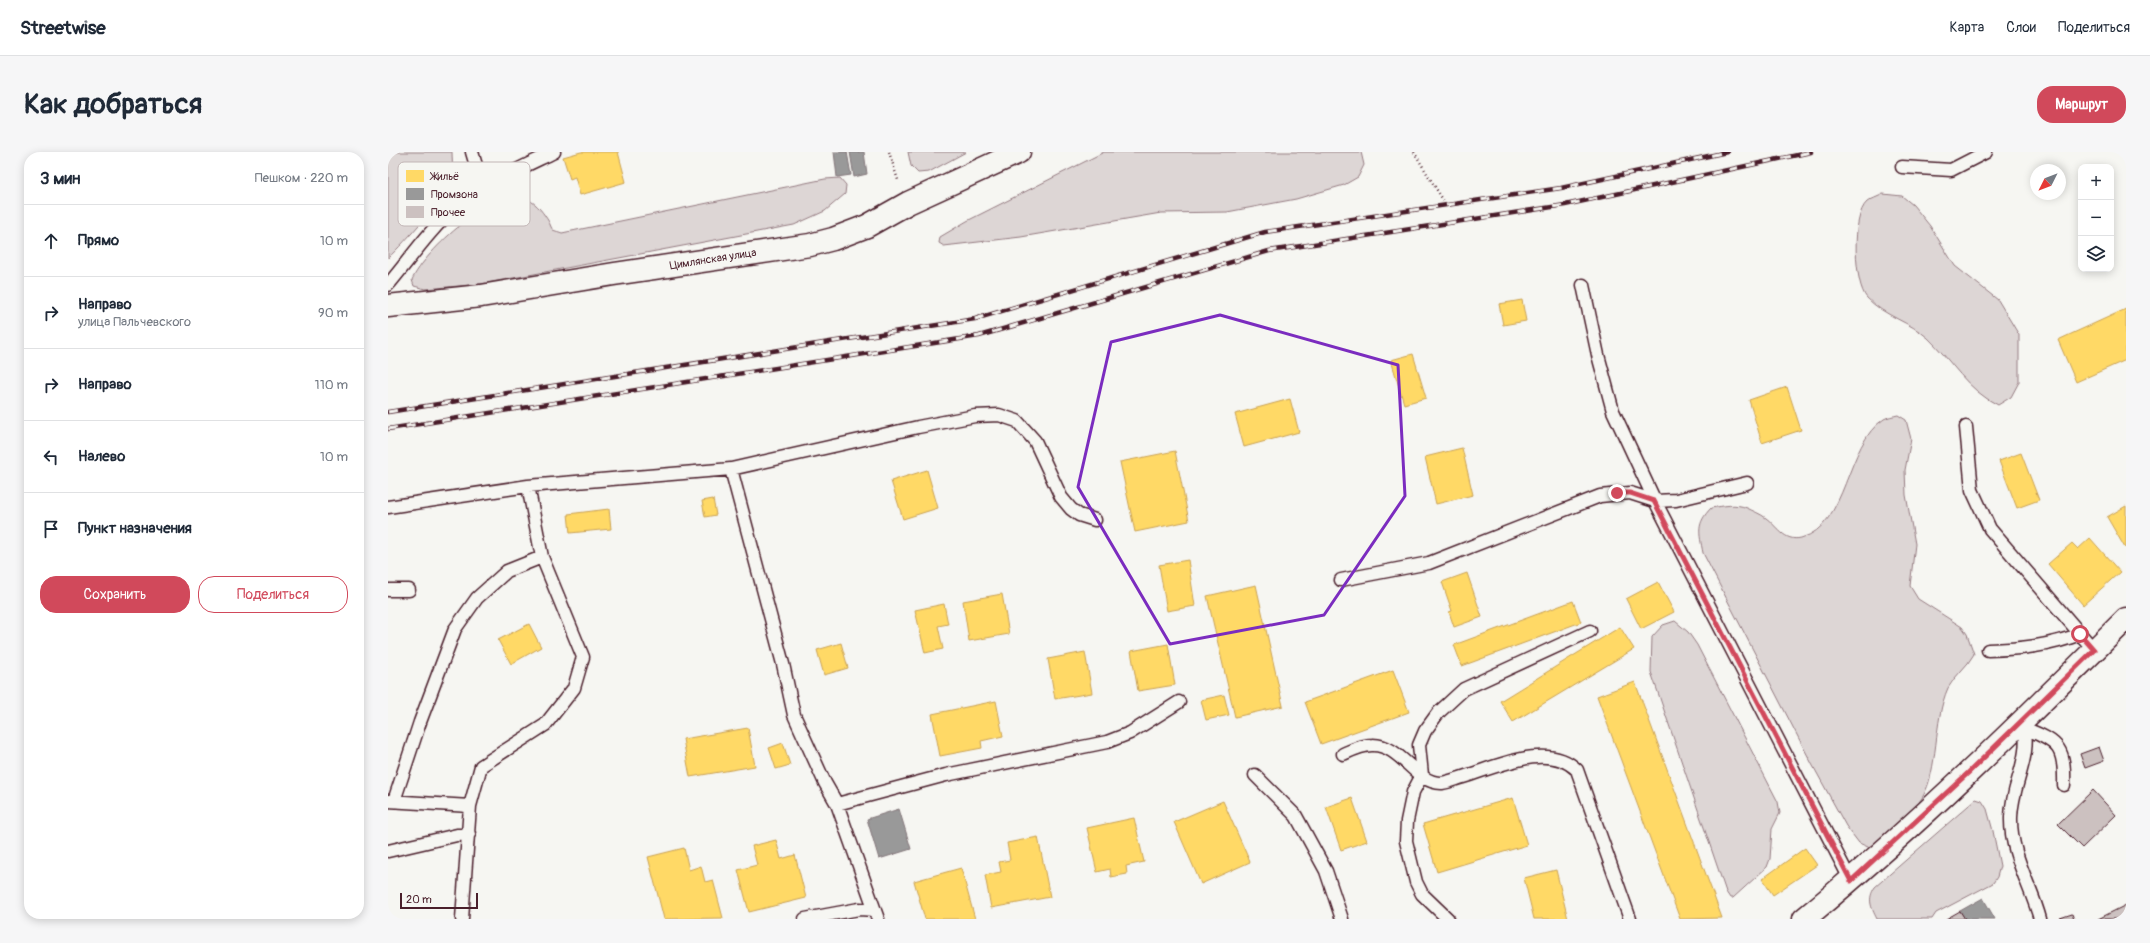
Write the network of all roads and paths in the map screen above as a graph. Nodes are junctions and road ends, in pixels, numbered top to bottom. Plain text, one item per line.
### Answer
1 (472, 152) edge
2 (554, 152) edge
3 (889, 152) edge
4 (1020, 152) edge
5 (1414, 152) edge
6 (1986, 152) edge
7 (475, 162) edge
8 (530, 165) edge
9 (1902, 167) dead end
10 (908, 203) junction
11 (1446, 205) dead end
12 (438, 226) edge
13 (388, 285) edge
14 (1583, 285) dead end
15 (388, 306) edge
16 (1966, 427) dead end
17 (731, 469) junction
18 (1747, 483) dead end
19 (528, 486) junction
20 (1654, 501) junction
21 (388, 507) edge
22 (1095, 520) dead end
23 (542, 558) junction
24 (1341, 580) dead end
25 (388, 590) edge
26 (409, 590) dead end
27 (2126, 619) edge
28 (1590, 631) dead end
29 (2080, 634) junction
30 (1988, 650) dead end
31 (2094, 650) junction
32 (1179, 702) dead end
33 (2024, 724) junction
34 (1343, 754) dead end
35 (1254, 775) dead end
36 (1422, 775) junction
37 (2064, 785) dead end
38 (391, 801) edge
39 (837, 804) junction
40 (470, 806) junction
41 (468, 834) junction
42 (388, 851) edge
43 (1851, 881) junction
44 (877, 914) edge
45 (462, 919) edge
46 (806, 919) edge
47 (1342, 919) edge
48 (1448, 919) edge
49 (1630, 919) edge
50 (1804, 919) edge
51 (2040, 919) edge

1 - 7 lane
2 - 8 lane
3 - 10 path
4 - 10 street, Цимлянская улица
5 - 11 path
6 - 9 lane
10 - 15 street, Цимлянская улица
12 - 13 lane
14 - 20 lane
16 - 29 lane
17 - 19 lane
17 - 22 lane
17 - 39 lane
18 - 20 lane
19 - 21 lane
19 - 23 lane
20 - 24 lane
20 - 43 lane
23 - 38 lane
23 - 40 lane
25 - 26 lane
27 - 31 street
28 - 36 lane
29 - 30 lane
29 - 31 lane
31 - 33 street
32 - 39 lane
33 - 37 lane
33 - 43 street
33 - 51 lane
34 - 36 lane
35 - 47 lane
36 - 48 lane
36 - 49 lane
38 - 40 lane
39 - 44 lane
40 - 41 lane
41 - 42 lane
41 - 45 lane
43 - 50 street
44 - 46 lane

